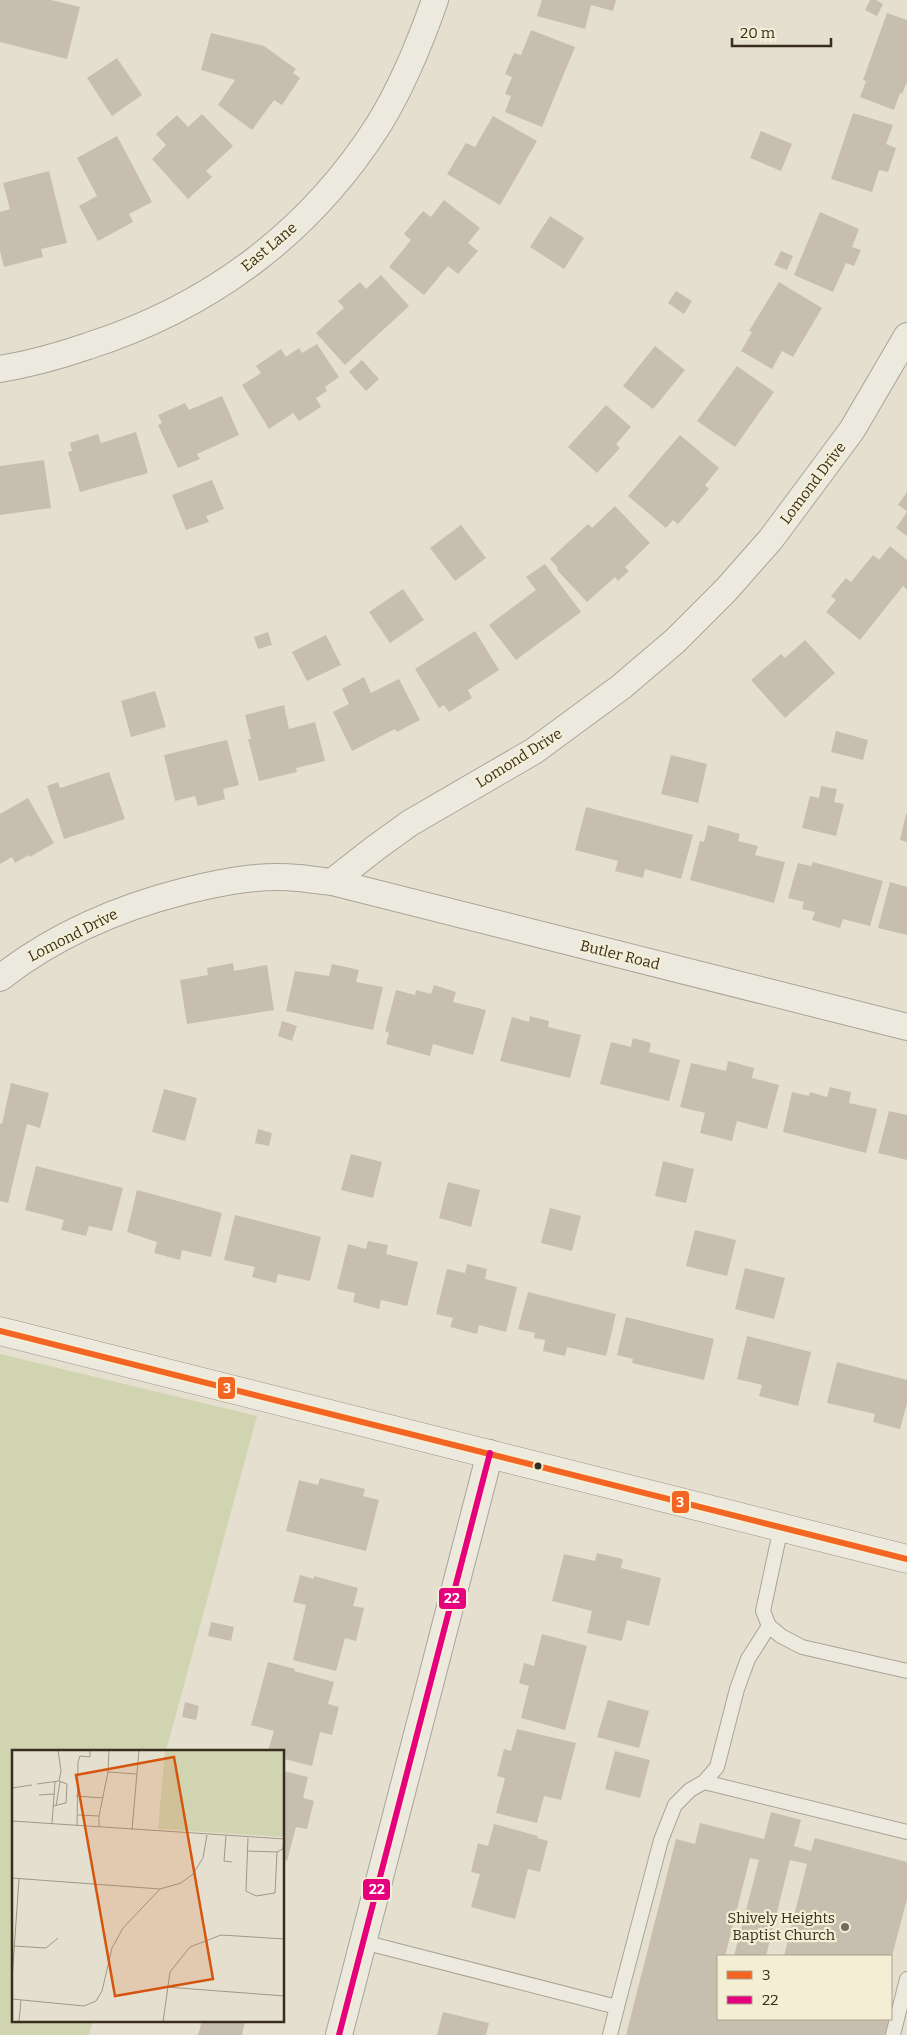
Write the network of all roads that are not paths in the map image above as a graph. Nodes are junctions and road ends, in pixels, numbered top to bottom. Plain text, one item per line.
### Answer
1 (432, 1) edge
2 (907, 336) edge
3 (0, 369) edge
4 (332, 882) junction
5 (0, 978) edge
6 (907, 1027) edge
7 (0, 1332) edge
8 (490, 1453) junction
9 (781, 1527) junction
10 (907, 1559) edge
11 (769, 1626) junction
12 (907, 1671) edge
13 (704, 1782) junction
14 (907, 1832) edge
15 (364, 1942) junction
16 (907, 1978) edge
17 (617, 2007) junction
18 (340, 2035) edge
19 (610, 2035) edge
20 (893, 2035) edge

1 - 3 street, East Lane
2 - 4 street, Lomond Drive
4 - 5 street, Lomond Drive
4 - 6 street, Butler Road
7 - 8 main road
8 - 9 main road
8 - 15 street
9 - 10 main road
9 - 11 lane
11 - 12 lane
11 - 13 lane
13 - 14 lane
13 - 17 lane
15 - 17 lane
15 - 18 street
16 - 20 lane
17 - 19 lane

